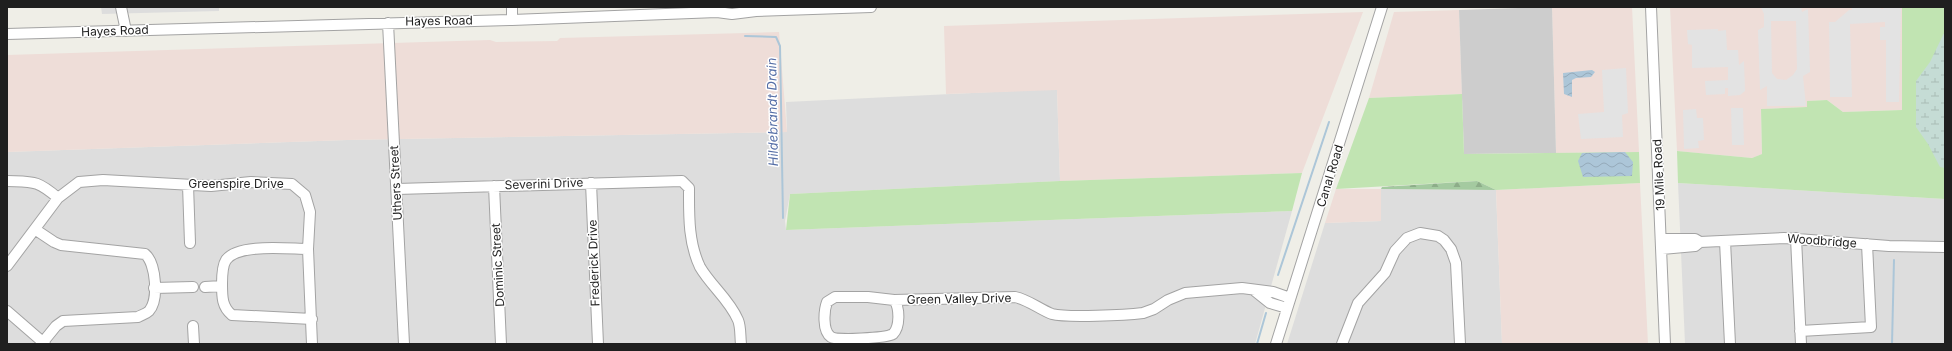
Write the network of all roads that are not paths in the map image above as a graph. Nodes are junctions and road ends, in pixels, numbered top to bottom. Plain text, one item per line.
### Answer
1 (121, 7) edge
2 (512, 7) edge
3 (871, 7) edge
4 (1382, 7) edge
5 (1651, 7) edge
6 (732, 10) edge
7 (512, 20) junction
8 (388, 23) junction
9 (126, 31) junction
10 (7, 34) edge
11 (7, 181) edge
12 (591, 183) junction
13 (188, 185) junction
14 (494, 186) junction
15 (397, 189) junction
16 (58, 198) junction
17 (36, 230) junction
18 (1796, 238) junction
19 (1725, 240) junction
20 (190, 243) dead end
21 (1662, 244) junction
22 (1867, 244) junction
23 (1945, 247) edge
24 (308, 249) junction
25 (8, 261) edge
26 (222, 286) junction
27 (192, 287) dead end
28 (205, 287) dead end
29 (154, 288) junction
30 (1255, 291) junction
31 (1290, 298) junction
32 (894, 300) junction
33 (1288, 308) junction
34 (7, 311) edge
35 (312, 319) junction
36 (193, 326) dead end
37 (1800, 331) junction
38 (44, 343) edge
39 (194, 344) edge
40 (312, 344) edge
41 (404, 344) edge
42 (501, 344) edge
43 (598, 344) edge
44 (741, 344) edge
45 (1276, 344) edge
46 (1342, 344) edge
47 (1460, 344) edge
48 (1665, 344) edge
49 (1730, 344) edge
50 (1801, 344) edge

1 - 9 street
2 - 7 street
3 - 6 street, Hayes Road
4 - 31 street, Canal Road
5 - 21 street, 19 Mile Road
6 - 7 street, Hayes Road
7 - 8 street, Hayes Road
8 - 9 street, Hayes Road
8 - 15 street, Uthers Street
9 - 10 street, Hayes Road
11 - 16 street
12 - 14 street, Severini Drive
12 - 43 street, Frederick Drive
12 - 44 street, Severini Drive
13 - 16 street, Greenspire Drive
13 - 20 street
13 - 24 street, Greenspire Drive
14 - 15 street, Severini Drive
14 - 42 street, Dominic Street
15 - 41 street, Uthers Street
16 - 17 street, Greenspire Drive
17 - 25 street, Greenspire Drive
17 - 29 street
18 - 19 street, Woodbridge
18 - 22 street, Woodbridge
18 - 37 street
19 - 21 street, Woodbridge
19 - 49 street
21 - 48 street, 19 Mile Road
22 - 23 street, Woodbridge
22 - 37 street
24 - 26 street
24 - 35 street, Greenspire Drive
26 - 28 street
26 - 35 street
27 - 29 street
29 - 38 street
30 - 31 street, Green Valley Drive
30 - 32 street, Green Valley Drive
30 - 33 street
31 - 33 street, Canal Road
32 - 32 street, Green Valley Drive
33 - 45 street, Canal Road
34 - 38 street
35 - 40 street, Greenspire Drive
36 - 39 street
37 - 50 street
46 - 47 street

